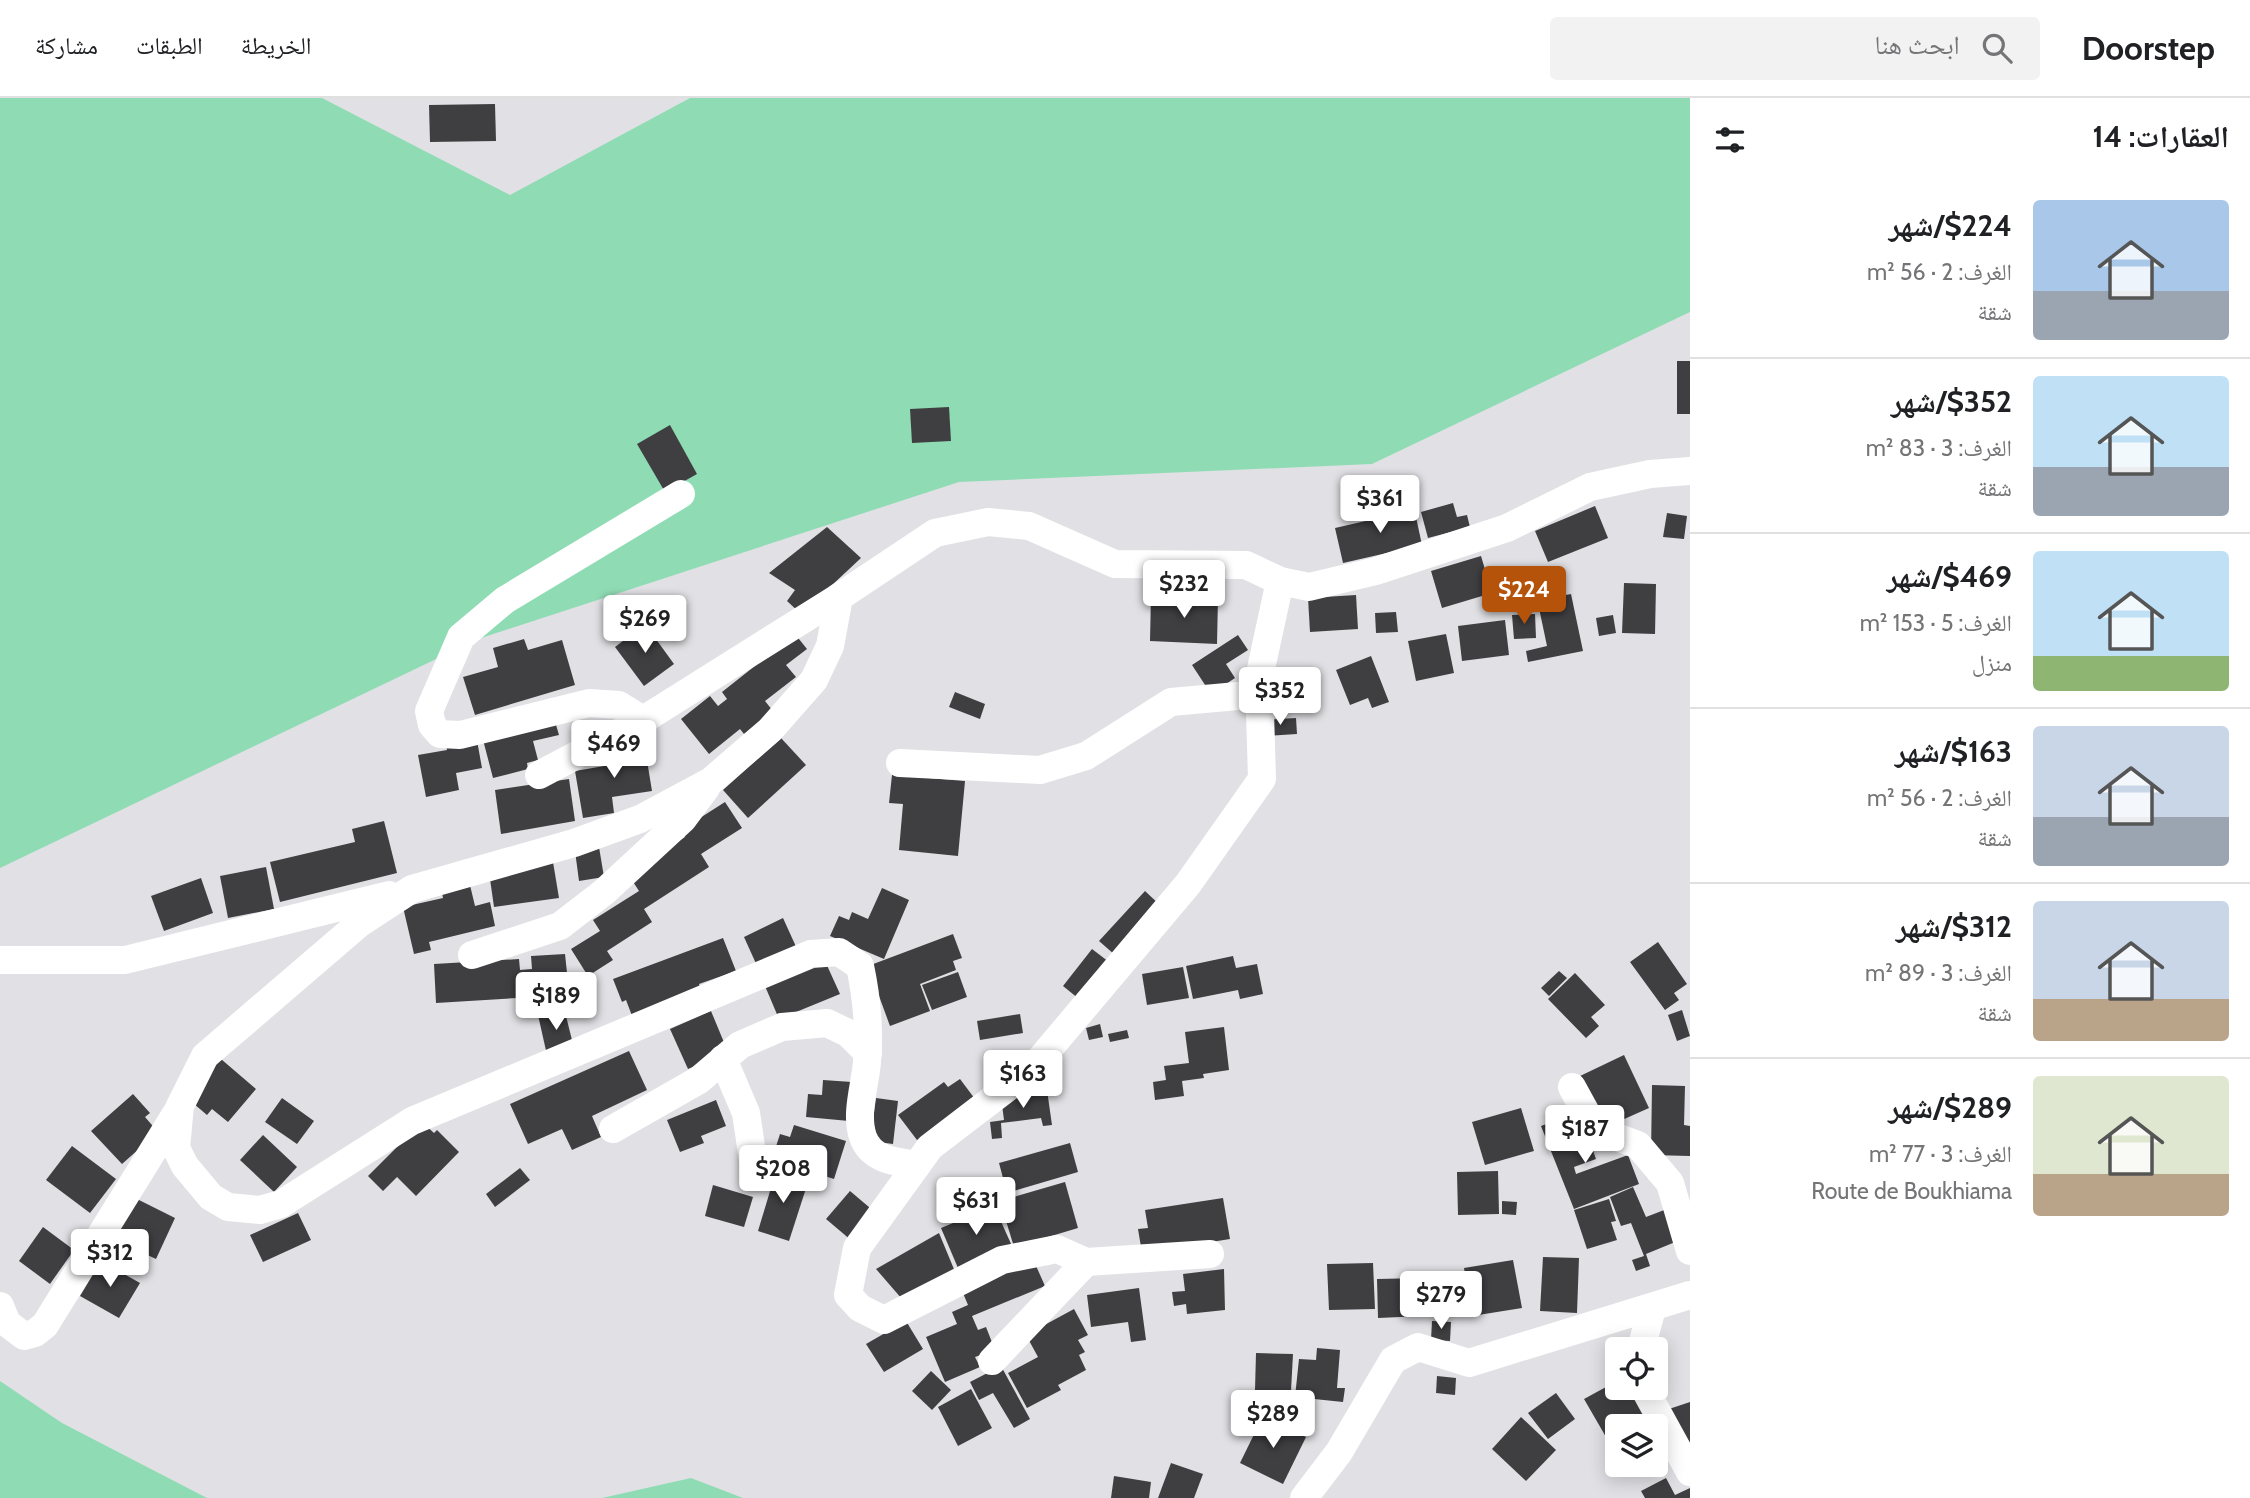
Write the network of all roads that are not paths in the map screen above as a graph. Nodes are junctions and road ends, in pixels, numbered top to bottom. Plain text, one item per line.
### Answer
1 (1690, 471) edge
2 (681, 494) dead end
3 (1280, 582) junction
4 (839, 597) junction
5 (1260, 694) junction
6 (643, 720) junction
7 (900, 762) dead end
8 (539, 775) dead end
9 (711, 780) junction
10 (412, 889) junction
11 (472, 955) dead end
12 (0, 960) edge
13 (868, 1053) junction
14 (723, 1059) junction
15 (1572, 1087) dead end
16 (180, 1107) junction
17 (613, 1129) dead end
18 (753, 1160) dead end
19 (917, 1165) junction
20 (1690, 1251) edge
21 (1210, 1254) dead end
22 (1086, 1262) junction
23 (1690, 1294) edge
24 (0, 1306) edge
25 (1652, 1308) junction
26 (1644, 1337) edge
27 (992, 1361) dead end
28 (1651, 1400) edge
29 (1690, 1472) edge
30 (1304, 1498) edge

1 - 3 street
2 - 6 street
3 - 4 street
3 - 5 street
4 - 6 street
4 - 9 street
5 - 7 street
5 - 19 street
6 - 8 street
9 - 10 street
9 - 11 street
10 - 12 street
10 - 16 street
13 - 14 street
13 - 16 street
13 - 19 street
14 - 17 street
14 - 18 street
15 - 20 street
16 - 24 street
19 - 22 street
21 - 22 street
22 - 27 street
23 - 25 street
25 - 26 street
25 - 30 street
28 - 29 street

